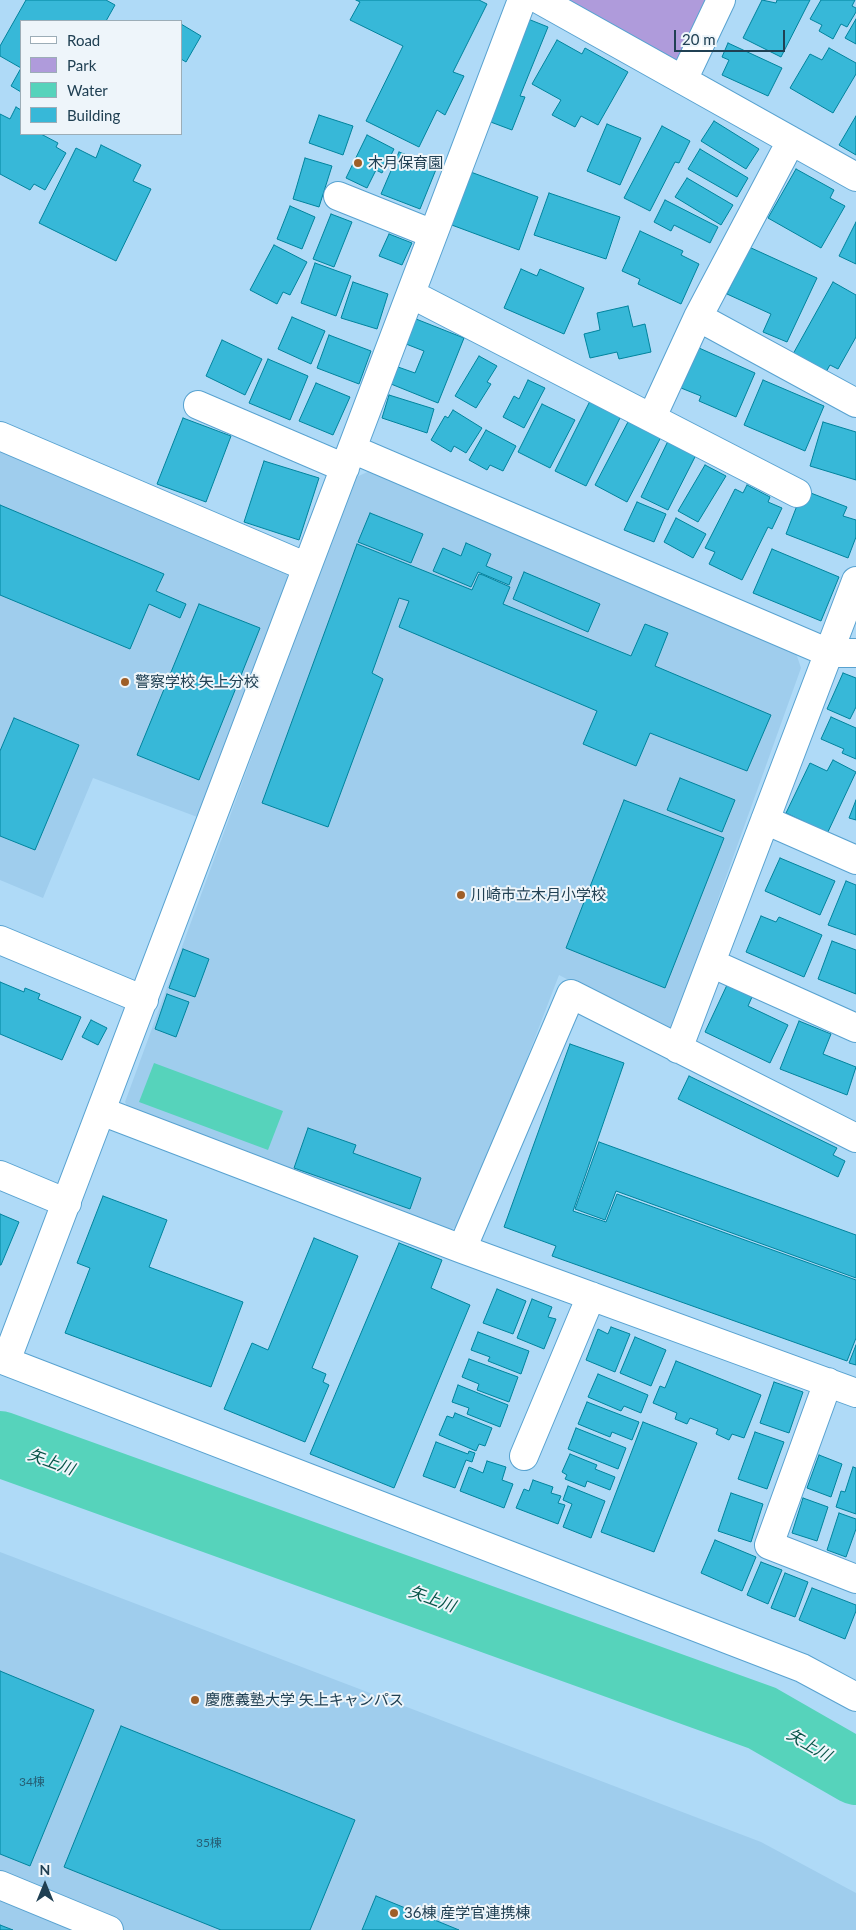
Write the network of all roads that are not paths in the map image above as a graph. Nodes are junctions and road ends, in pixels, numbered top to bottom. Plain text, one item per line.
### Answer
1 (522, 0) edge
2 (540, 0) edge
3 (722, 0) edge
4 (683, 80) junction
5 (791, 140) junction
6 (856, 178) edge
7 (338, 196) dead end
8 (433, 234) junction
9 (411, 294) junction
10 (698, 317) junction
11 (856, 403) edge
12 (198, 405) dead end
13 (652, 417) junction
14 (0, 436) edge
15 (349, 458) junction
16 (797, 493) dead end
17 (307, 568) junction
18 (856, 581) edge
19 (829, 653) junction
20 (856, 653) edge
21 (765, 820) junction
22 (856, 860) edge
23 (0, 940) edge
24 (711, 963) junction
25 (144, 1000) junction
26 (856, 1028) edge
27 (678, 1048) junction
28 (102, 1111) junction
29 (856, 1138) edge
30 (0, 1175) edge
31 (67, 1202) junction
32 (462, 1249) junction
33 (591, 1296) junction
34 (3, 1360) edge
35 (828, 1382) junction
36 (856, 1393) edge
37 (524, 1456) dead end
38 (856, 1579) edge
39 (856, 1697) edge
40 (0, 1885) edge
41 (109, 1930) edge

1 - 8 street
2 - 4 street
3 - 4 street
4 - 5 street
5 - 6 street
5 - 10 street
7 - 8 street
8 - 9 street
9 - 13 street
9 - 15 street
10 - 11 street
10 - 13 street
12 - 15 street
13 - 16 street
14 - 17 street
15 - 17 street
15 - 19 street
17 - 25 street
18 - 19 street
19 - 20 street
19 - 21 street
21 - 22 street
21 - 24 street
23 - 25 street
24 - 26 street
24 - 27 street
25 - 28 street
27 - 29 street
27 - 32 street
28 - 31 street
28 - 32 street
30 - 31 street
31 - 34 street
32 - 33 street
33 - 35 street
33 - 37 street
34 - 39 street
35 - 36 street
35 - 38 street
40 - 41 street

